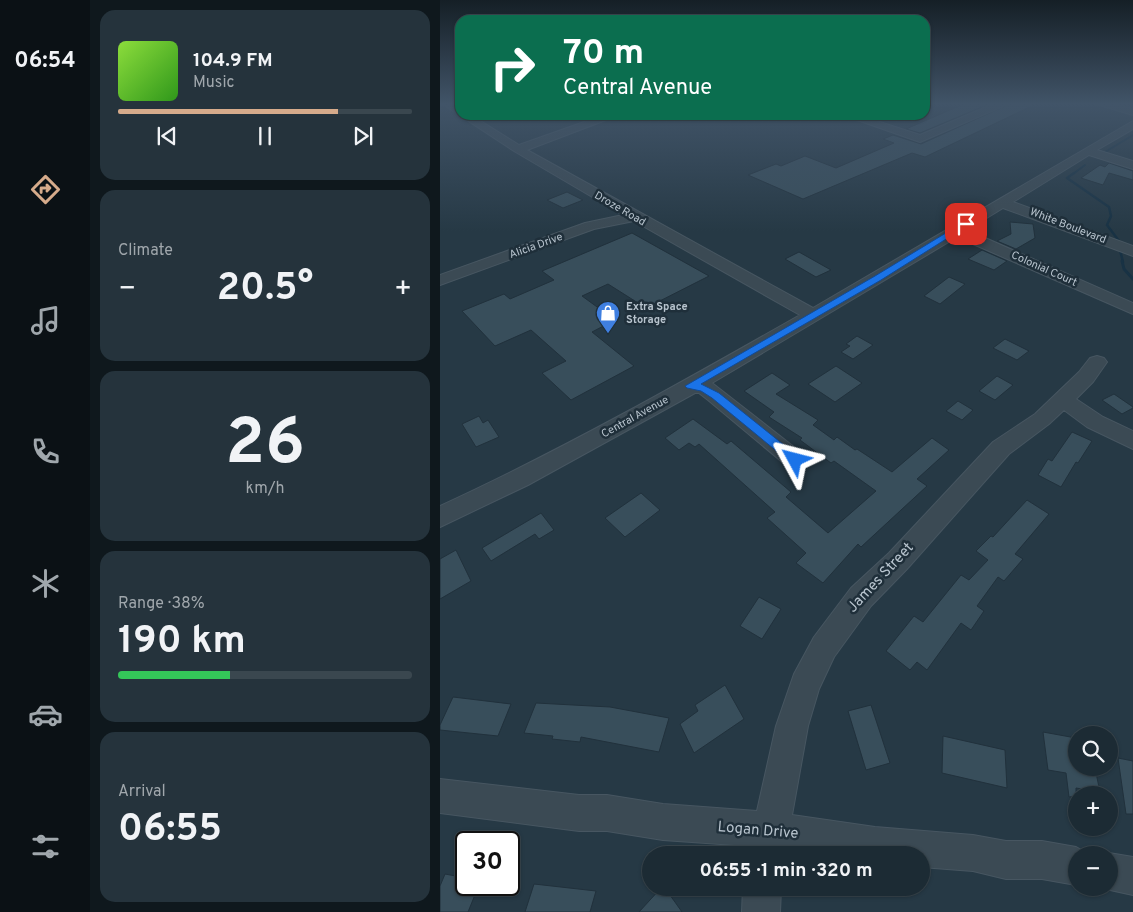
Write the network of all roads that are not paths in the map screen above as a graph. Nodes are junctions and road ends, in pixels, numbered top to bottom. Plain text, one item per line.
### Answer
1 (513, 146) edge
2 (528, 146) edge
3 (1096, 146) edge
4 (518, 149) junction
5 (1087, 151) junction
6 (1133, 165) edge
7 (1002, 203) junction
8 (634, 217) junction
9 (954, 230) junction
10 (1133, 251) edge
11 (440, 280) edge
12 (1133, 309) edge
13 (812, 316) junction
14 (1097, 362) dead end
15 (690, 386) junction
16 (1063, 400) junction
17 (1133, 441) edge
18 (795, 460) dead end
19 (440, 516) edge
20 (440, 796) edge
21 (769, 843) edge
22 (1068, 865) edge
23 (1118, 874) edge
24 (1133, 876) edge
25 (761, 896) edge
26 (760, 912) edge

1 - 4 street, Droze Road
2 - 4 street
3 - 5 street, Central Avenue
4 - 8 street, Droze Road
5 - 6 street
5 - 7 street, Central Avenue
7 - 9 street, Central Avenue
7 - 10 street, White Boulevard
8 - 11 street, Alicia Drive
8 - 13 street, Droze Road
9 - 12 street, Colonial Court
9 - 13 street, Central Avenue
13 - 15 street, Central Avenue
14 - 16 street, James Street
15 - 18 street
15 - 19 street, Central Avenue
16 - 17 street
16 - 21 street, James Street
20 - 21 street, Logan Drive
21 - 22 street, Logan Drive
23 - 24 street
25 - 26 street

